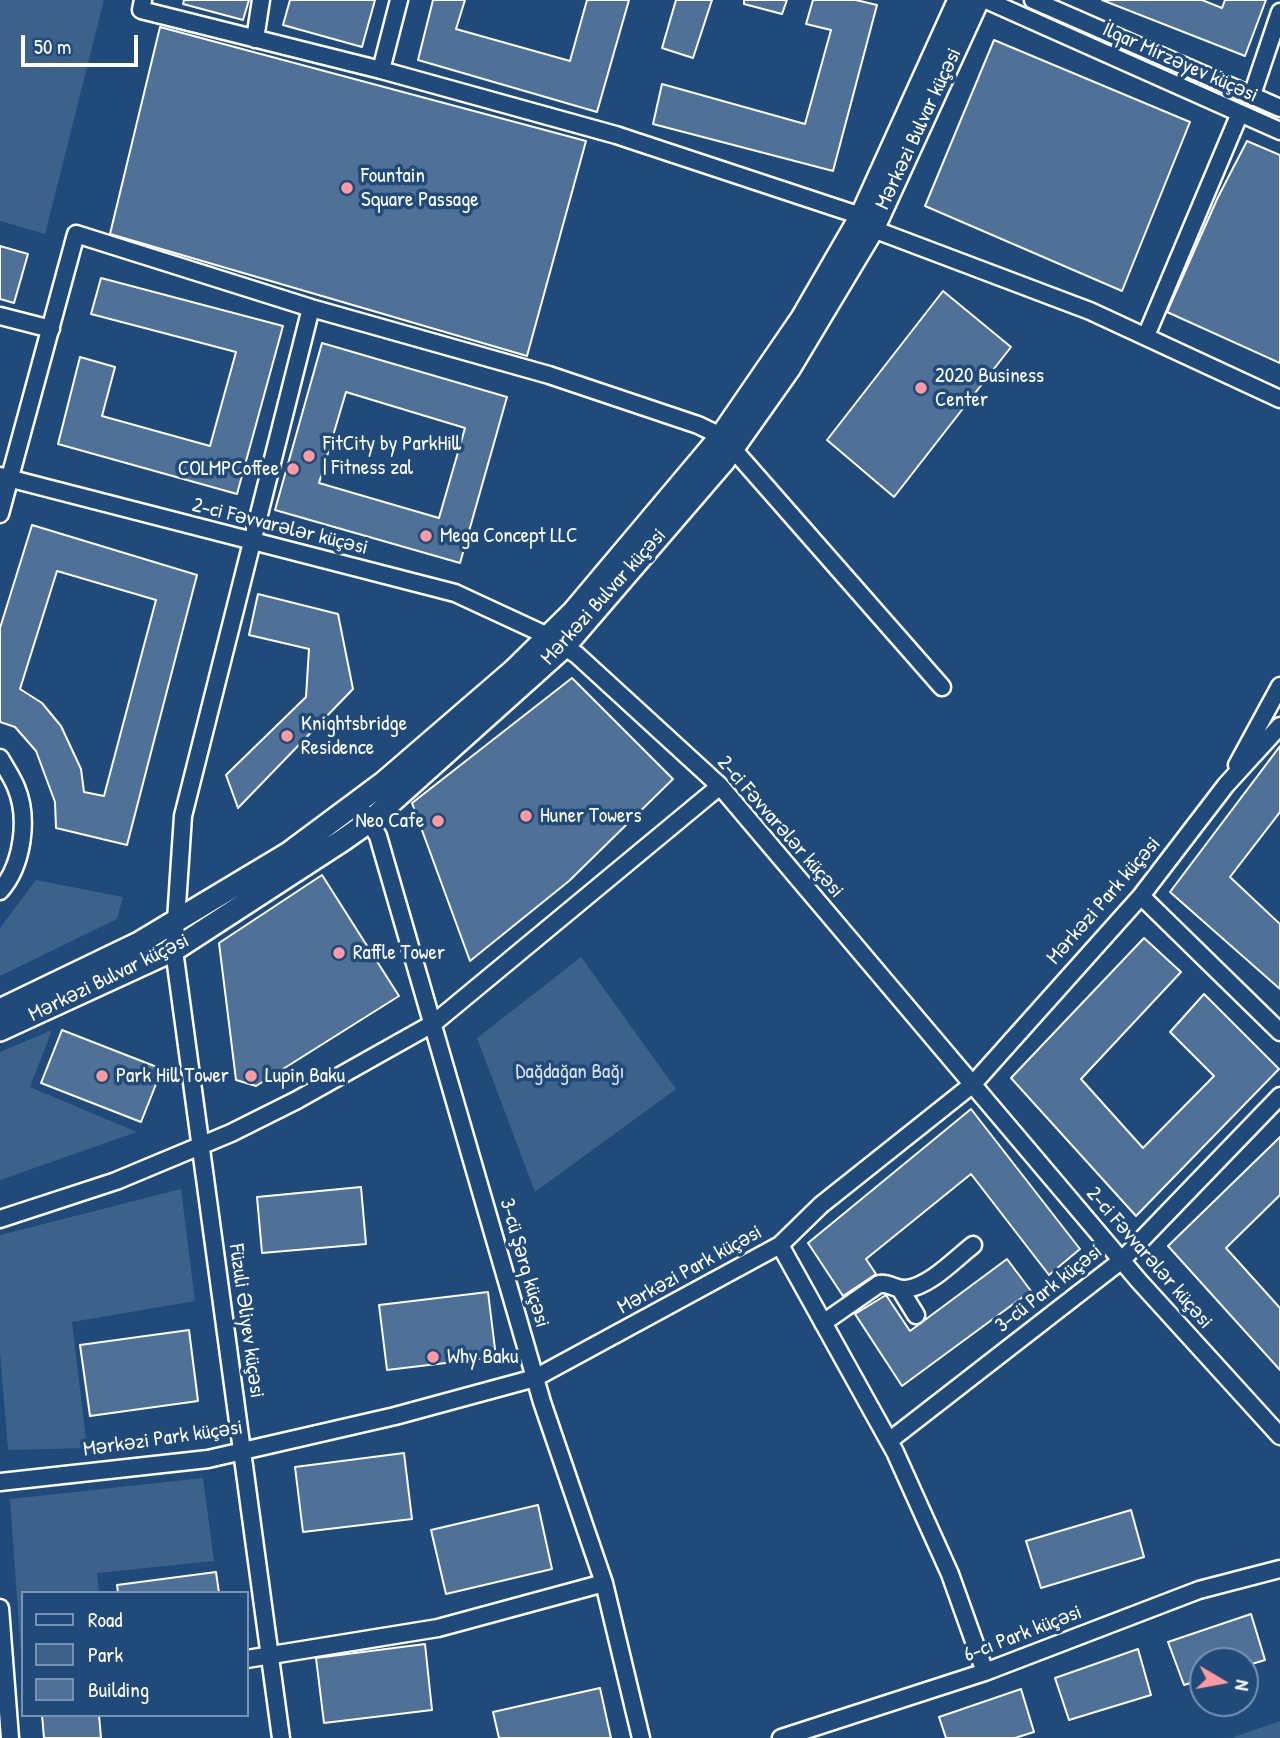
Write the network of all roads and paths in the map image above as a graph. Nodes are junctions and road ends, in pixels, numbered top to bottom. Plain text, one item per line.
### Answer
1 (261, 0) edge
2 (399, 0) edge
3 (959, 0) edge
4 (978, 0) edge
5 (986, 0) edge
6 (1033, 0) edge
7 (142, 5) edge
8 (1280, 12) edge
9 (255, 39) junction
10 (380, 70) junction
11 (1252, 95) junction
12 (1280, 108) edge
13 (1240, 113) junction
14 (1280, 131) edge
15 (867, 222) junction
16 (311, 308) junction
17 (0, 316) edge
18 (51, 329) junction
19 (1146, 336) junction
20 (1280, 399) edge
21 (727, 442) junction
22 (5, 477) edge
23 (0, 514) edge
24 (250, 541) junction
25 (557, 642) junction
26 (1280, 686) edge
27 (942, 687) dead end
28 (1274, 712) edge
29 (1280, 726) edge
30 (0, 758) edge
31 (1226, 785) junction
32 (720, 786) junction
33 (364, 812) junction
34 (0, 891) edge
35 (1141, 896) junction
36 (177, 920) junction
37 (174, 950) junction
38 (0, 1010) edge
39 (434, 1023) junction
40 (0, 1030) edge
41 (1280, 1032) edge
42 (973, 1084) junction
43 (1280, 1096) edge
44 (201, 1146) junction
45 (0, 1219) edge
46 (780, 1245) junction
47 (973, 1245) dead end
48 (1122, 1259) junction
49 (900, 1289) junction
50 (916, 1315) dead end
51 (823, 1323) junction
52 (535, 1378) junction
53 (1280, 1411) edge
54 (1268, 1423) junction
55 (1280, 1436) edge
56 (889, 1441) junction
57 (243, 1450) junction
58 (0, 1482) edge
59 (1280, 1569) edge
60 (604, 1583) junction
61 (0, 1608) edge
62 (268, 1656) junction
63 (248, 1659) edge
64 (985, 1672) junction
65 (14, 1687) edge
66 (10, 1738) edge
67 (281, 1738) edge
68 (641, 1738) edge
69 (781, 1738) edge

1 - 9 street
2 - 10 street
3 - 15 street, Mərkəzi Bulvar küçəsi
4 - 15 street, Mərkəzi Bulvar küçəsi
5 - 13 street, İlqar Mirzəyev küçəsi
6 - 11 street, İlqar Mirzəyev küçəsi
7 - 9 street
8 - 11 street
9 - 10 street
10 - 15 street
11 - 12 street, İlqar Mirzəyev küçəsi
13 - 14 street, İlqar Mirzəyev küçəsi
13 - 19 street
15 - 19 street
15 - 21 street, Mərkəzi Bulvar küçəsi
16 - 18 street
16 - 21 street
16 - 24 street, Füzuli Əliyev küçəsi
17 - 18 street
18 - 22 street
19 - 20 street
21 - 25 street, Mərkəzi Bulvar küçəsi
21 - 27 street
22 - 23 street
22 - 24 street, 2-ci Fəvvarələr küçəsi
24 - 25 street, 2-ci Fəvvarələr küçəsi
24 - 36 street, Füzuli Əliyev küçəsi
25 - 32 street, 2-ci Fəvvarələr küçəsi
25 - 33 street, Mərkəzi Bulvar küçəsi
26 - 28 street, Mərkəzi Park küçəsi
28 - 31 street, Mərkəzi Park küçəsi
29 - 31 street, Mərkəzi Park küçəsi
30 - 34 street
31 - 35 street, Mərkəzi Park küçəsi
32 - 39 street
32 - 42 street, 2-ci Fəvvarələr küçəsi
33 - 36 street, Mərkəzi Bulvar küçəsi
33 - 37 street, Mərkəzi Bulvar küçəsi
33 - 39 street, 3-cü Şərq küçəsi
35 - 41 street
35 - 42 street, Mərkəzi Park küçəsi
36 - 37 street, Füzuli Əliyev küçəsi
36 - 38 street, Mərkəzi Bulvar küçəsi
37 - 40 street, Mərkəzi Bulvar küçəsi
37 - 44 street, Füzuli Əliyev küçəsi
39 - 44 street
39 - 52 street, 3-cü Şərq küçəsi
42 - 46 street, Mərkəzi Park küçəsi
42 - 48 street, 2-ci Fəvvarələr küçəsi
43 - 48 street, 3-cü Park küçəsi
44 - 45 street
44 - 57 street, Füzuli Əliyev küçəsi
46 - 51 street
46 - 52 street, Mərkəzi Park küçəsi
47 - 49 street
48 - 54 street, 2-ci Fəvvarələr küçəsi
48 - 56 street, 3-cü Park küçəsi
49 - 50 street
49 - 51 street
51 - 56 street
52 - 57 street, Mərkəzi Park küçəsi
52 - 60 street, 3-cü Şərq küçəsi
53 - 54 street
54 - 55 street, 2-ci Fəvvarələr küçəsi
56 - 64 street
57 - 58 street, Mərkəzi Park küçəsi
57 - 62 street, Füzuli Əliyev küçəsi
59 - 64 street, 6-cı Park küçəsi
60 - 62 street
60 - 68 street, 3-cü Şərq küçəsi
61 - 65 street
62 - 63 street
62 - 67 street, Füzuli Əliyev küçəsi
64 - 69 street, 6-cı Park küçəsi
65 - 66 street

